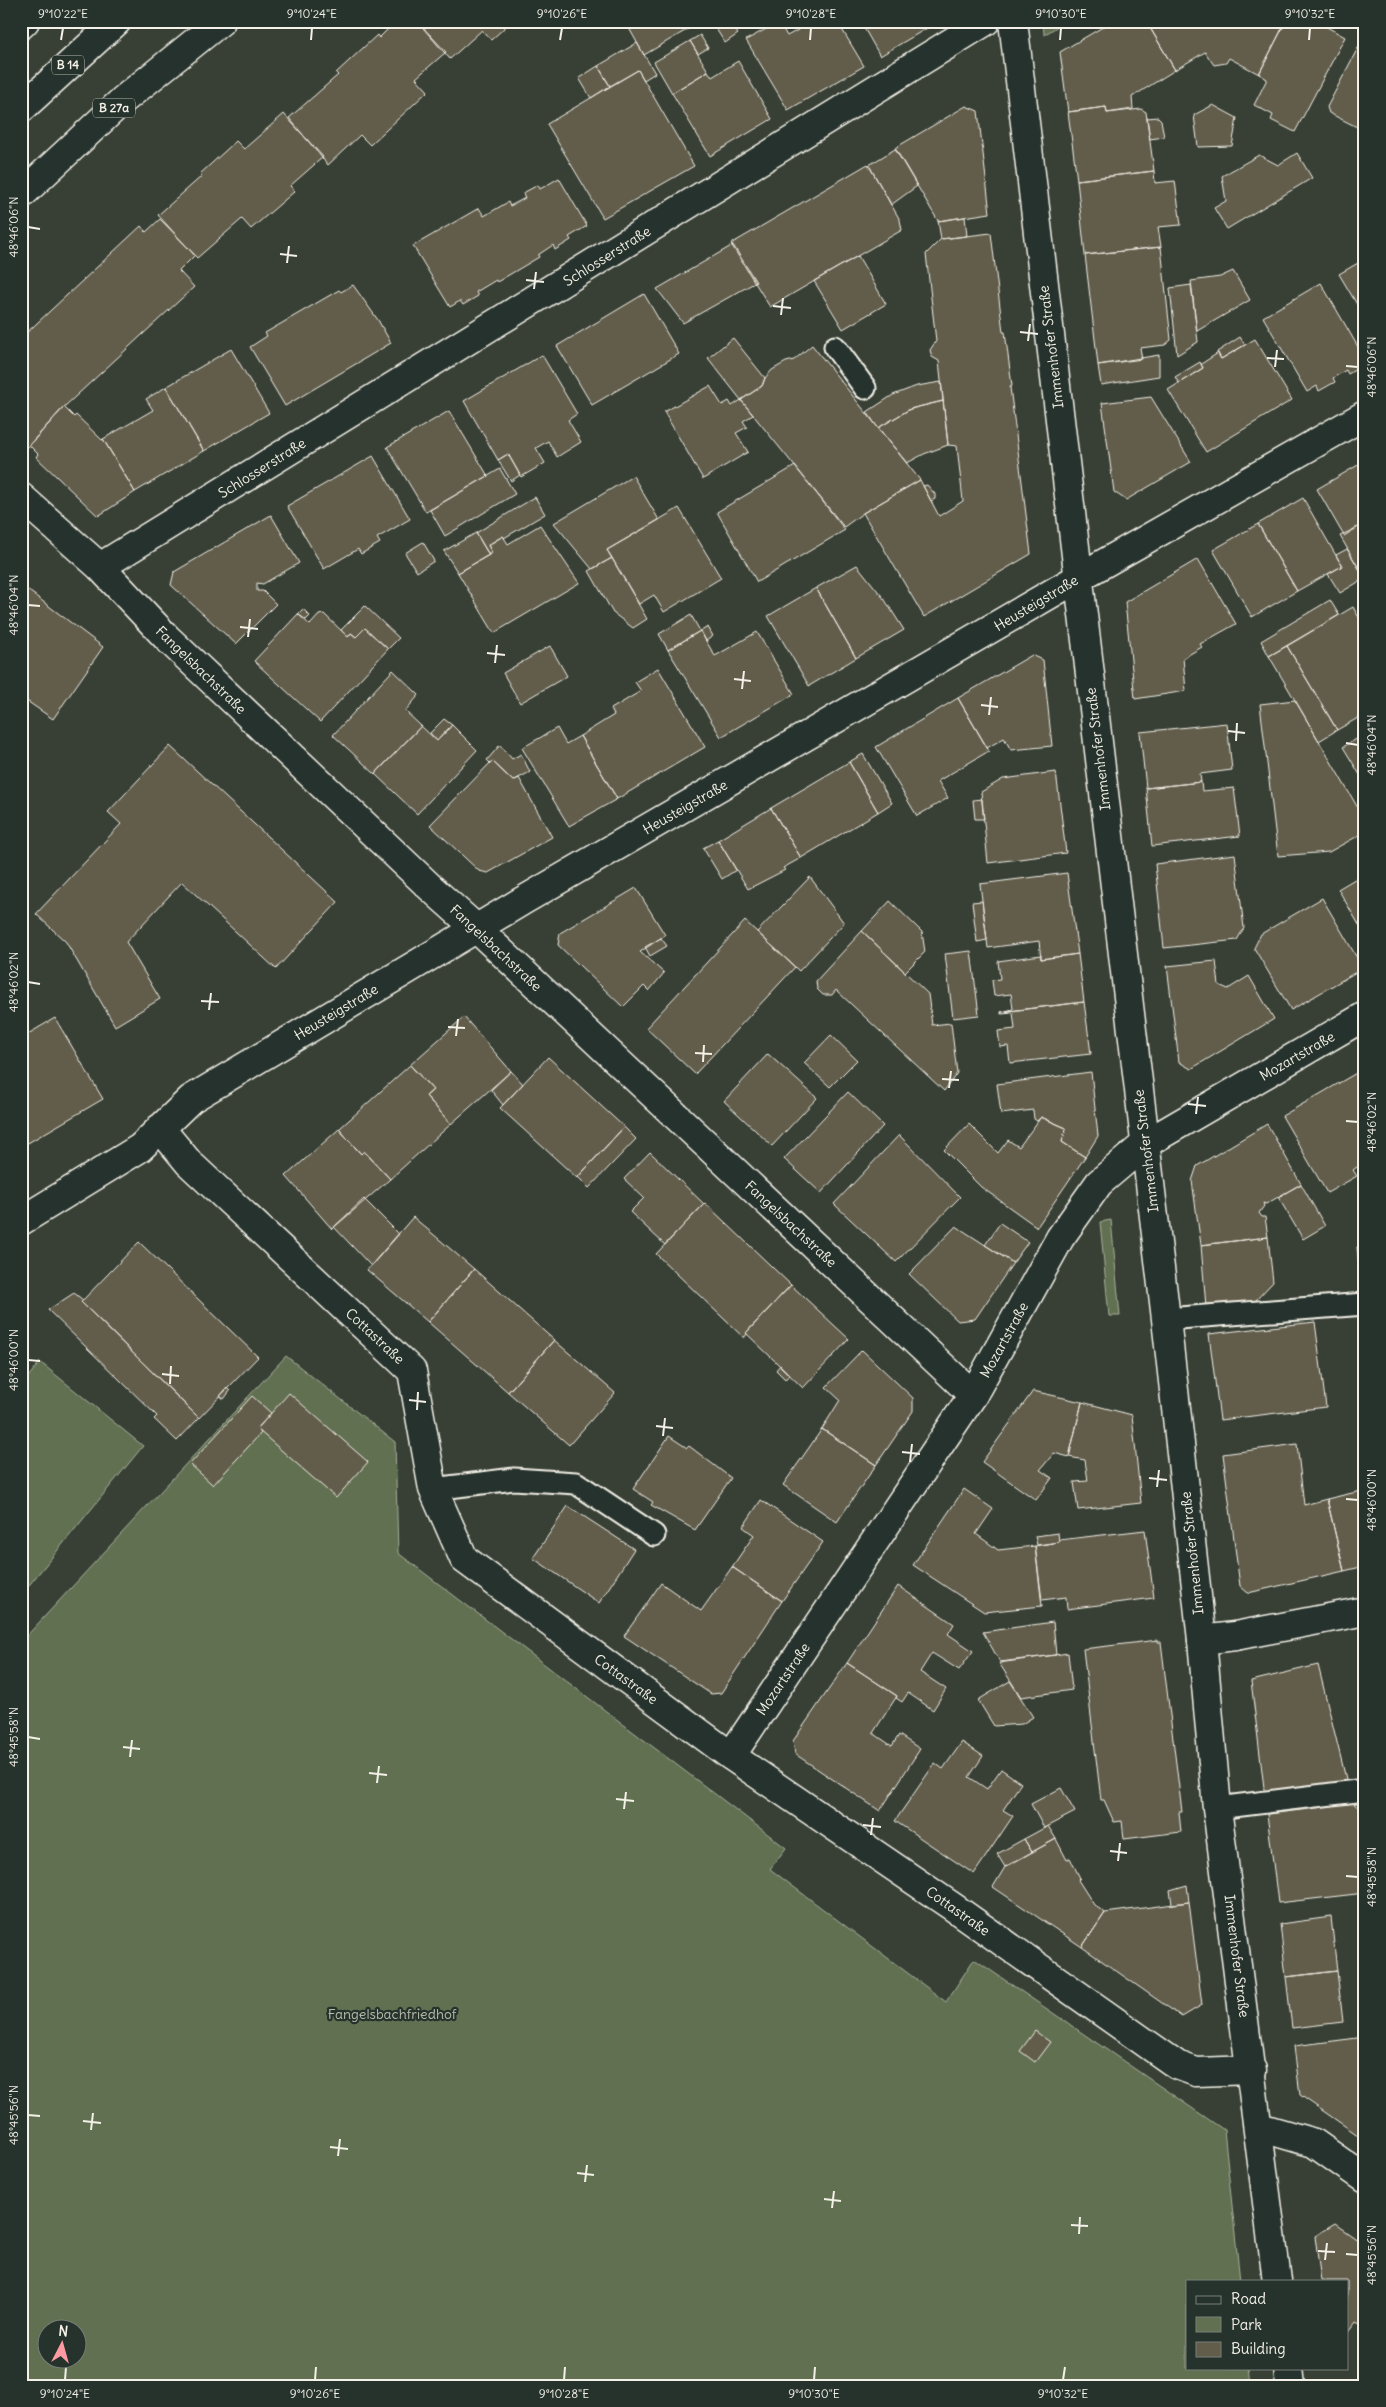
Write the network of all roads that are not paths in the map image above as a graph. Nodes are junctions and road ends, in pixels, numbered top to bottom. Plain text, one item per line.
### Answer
1 (25, 21) edge
2 (117, 21) edge
3 (221, 21) edge
4 (986, 21) edge
5 (1014, 21) edge
6 (21, 26) edge
7 (21, 109) edge
8 (21, 195) edge
9 (835, 347) dead end
10 (865, 388) dead end
11 (1365, 415) edge
12 (21, 497) edge
13 (100, 568) junction
14 (1078, 578) junction
15 (476, 928) junction
16 (1365, 1016) edge
17 (160, 1128) junction
18 (1145, 1144) junction
19 (21, 1221) edge
20 (1365, 1304) edge
21 (1166, 1319) junction
22 (973, 1395) junction
23 (433, 1489) junction
24 (654, 1535) dead end
25 (1365, 1611) edge
26 (1202, 1640) junction
27 (731, 1756) junction
28 (1365, 1790) edge
29 (1217, 1808) junction
30 (1252, 2070) junction
31 (1259, 2127) junction
32 (1365, 2179) edge
33 (1277, 2280) edge
34 (1288, 2370) edge
35 (1290, 2386) edge

1 - 6 street
2 - 7 street, B 14
3 - 8 street, B 27a
4 - 13 street, Schlosserstraße
5 - 14 street, Immenhofer Straße
9 - 10 lane
11 - 14 street, Heusteigstraße
12 - 13 street, Fangelsbachstraße
13 - 15 street, Fangelsbachstraße
14 - 15 street, Heusteigstraße
14 - 18 street, Immenhofer Straße
15 - 17 street, Heusteigstraße
15 - 22 street, Fangelsbachstraße
16 - 18 street, Mozartstraße
17 - 19 street, Heusteigstraße
17 - 23 street, Cottastraße
18 - 21 street, Immenhofer Straße
18 - 22 street, Mozartstraße
20 - 21 lane
21 - 26 street, Immenhofer Straße
22 - 27 street, Mozartstraße
23 - 24 lane
23 - 27 street, Cottastraße
25 - 26 street
26 - 29 street, Immenhofer Straße
27 - 30 street, Cottastraße
28 - 29 lane
29 - 30 street, Immenhofer Straße
30 - 31 street, Immenhofer Straße
31 - 32 street
31 - 33 street, Immenhofer Straße
34 - 35 street

